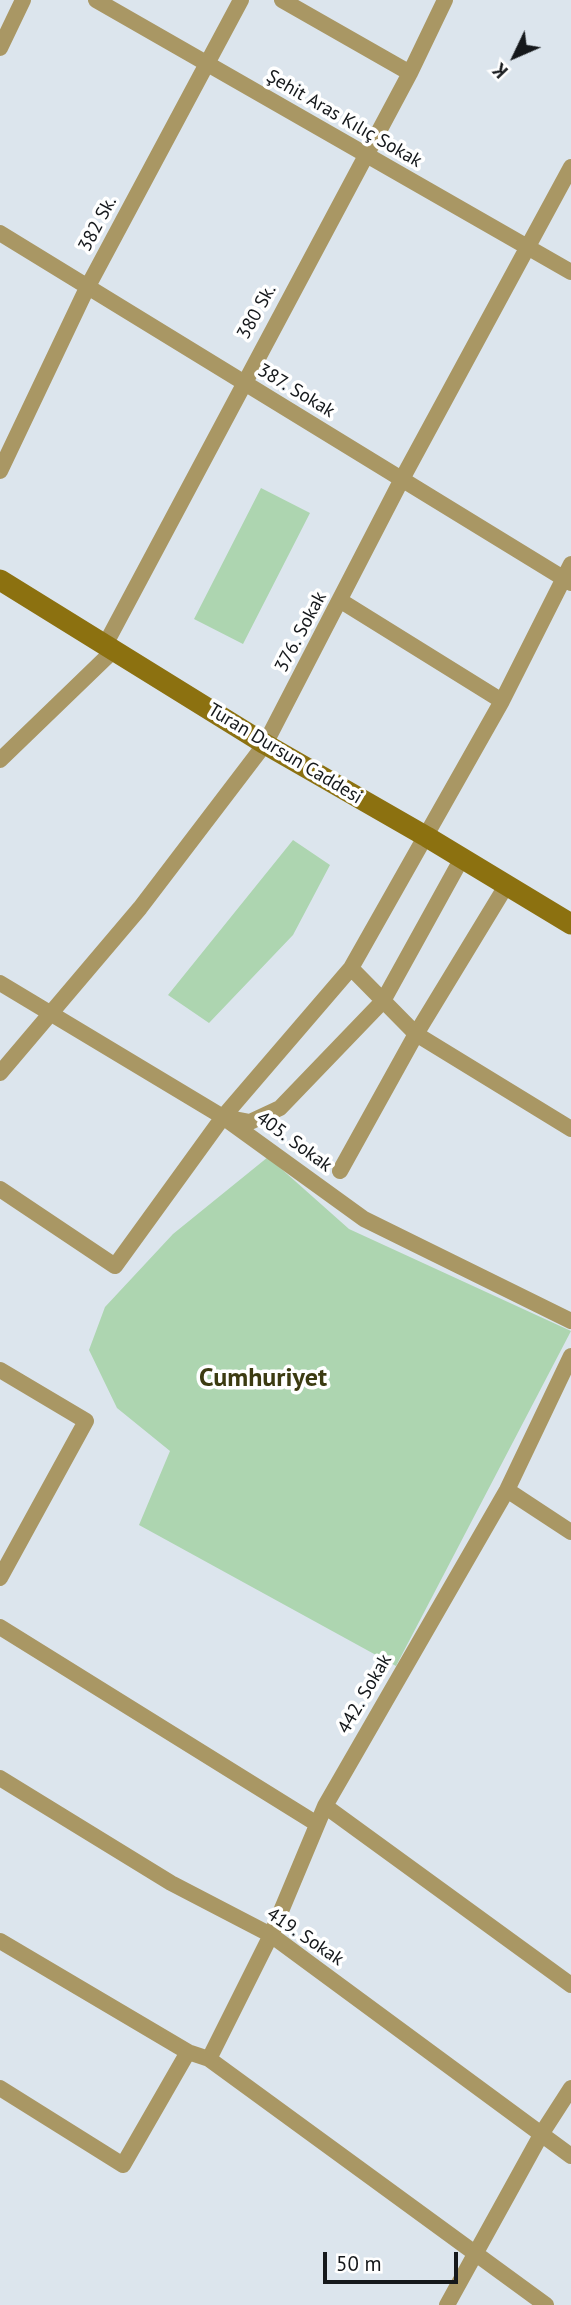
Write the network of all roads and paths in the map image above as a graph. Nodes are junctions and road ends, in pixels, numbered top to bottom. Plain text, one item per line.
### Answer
1 (23, 0) edge
2 (96, 0) edge
3 (241, 0) edge
4 (282, 0) edge
5 (444, 0) edge
6 (0, 48) edge
7 (207, 64) junction
8 (410, 73) junction
9 (366, 155) junction
10 (571, 167) edge
11 (0, 233) edge
12 (526, 248) junction
13 (571, 272) edge
14 (87, 288) junction
15 (242, 384) junction
16 (0, 471) edge
17 (402, 479) junction
18 (569, 575) edge
19 (0, 580) edge
20 (341, 601) junction
21 (109, 648) junction
22 (502, 701) junction
23 (265, 744) junction
24 (2, 754) edge
25 (427, 836) junction
26 (462, 858) junction
27 (506, 886) junction
28 (571, 924) edge
29 (351, 968) junction
30 (0, 983) edge
31 (383, 1001) junction
32 (48, 1013) junction
33 (416, 1034) junction
34 (0, 1073) edge
35 (223, 1117) junction
36 (571, 1129) edge
37 (340, 1171) dead end
38 (0, 1189) edge
39 (571, 1321) edge
40 (571, 1356) edge
41 (0, 1370) edge
42 (507, 1490) junction
43 (571, 1532) edge
44 (6, 1557) edge
45 (0, 1578) edge
46 (0, 1627) edge
47 (0, 1778) edge
48 (325, 1806) junction
49 (317, 1824) junction
50 (271, 1935) junction
51 (0, 1941) edge
52 (571, 1985) edge
53 (188, 2052) junction
54 (209, 2059) junction
55 (0, 2088) edge
56 (571, 2088) edge
57 (542, 2133) junction
58 (571, 2155) edge
59 (477, 2252) junction
60 (447, 2305) edge
61 (546, 2305) edge

1 - 6 street
2 - 7 street, Şehit Aras Kılıç Sokak
3 - 7 street, 382 Sk.
4 - 8 street
5 - 8 street, 380 Sk.
7 - 9 street, Şehit Aras Kılıç Sokak
7 - 14 street, 382 Sk.
8 - 9 street, 380 Sk.
9 - 12 street, Şehit Aras Kılıç Sokak
9 - 15 street, 380 Sk.
10 - 12 street, 376. Sokak
11 - 14 street, 387. Sokak
12 - 13 street, Şehit Aras Kılıç Sokak
12 - 17 street, 376. Sokak
14 - 15 street, 387. Sokak
14 - 16 street, 382 Sk.
15 - 17 street, 387. Sokak
15 - 21 street, 380 Sk.
17 - 18 street, 387. Sokak
17 - 20 street, 376. Sokak
18 - 22 street
19 - 21 street, Turan Dursun Caddesi
20 - 22 street
20 - 23 street, 376. Sokak
21 - 23 street, Turan Dursun Caddesi
21 - 24 street, 380 Sk.
22 - 25 street
23 - 25 street, Turan Dursun Caddesi
23 - 32 street, 376. Sokak
25 - 26 street, Turan Dursun Caddesi
25 - 29 street
26 - 27 street, Turan Dursun Caddesi
26 - 31 street
27 - 28 street, Turan Dursun Caddesi
27 - 33 street
29 - 31 street
29 - 35 street
30 - 32 street, 405. Sokak
31 - 33 street
31 - 35 street
32 - 34 street, 376. Sokak
32 - 35 street, 405. Sokak
33 - 36 street
33 - 37 street
35 - 38 street
35 - 39 street, 405. Sokak
40 - 42 street, 442. Sokak
41 - 44 street
42 - 43 street
42 - 48 street, 442. Sokak
44 - 45 street
46 - 49 street
47 - 50 street, 419. Sokak
48 - 49 street, 442. Sokak
48 - 52 street
49 - 50 street, 442. Sokak
50 - 54 street, 442. Sokak
50 - 57 street, 419. Sokak
51 - 53 street
53 - 54 street
53 - 55 street
54 - 59 street
56 - 57 street
57 - 58 street, 419. Sokak
57 - 59 street
59 - 60 street
59 - 61 street

